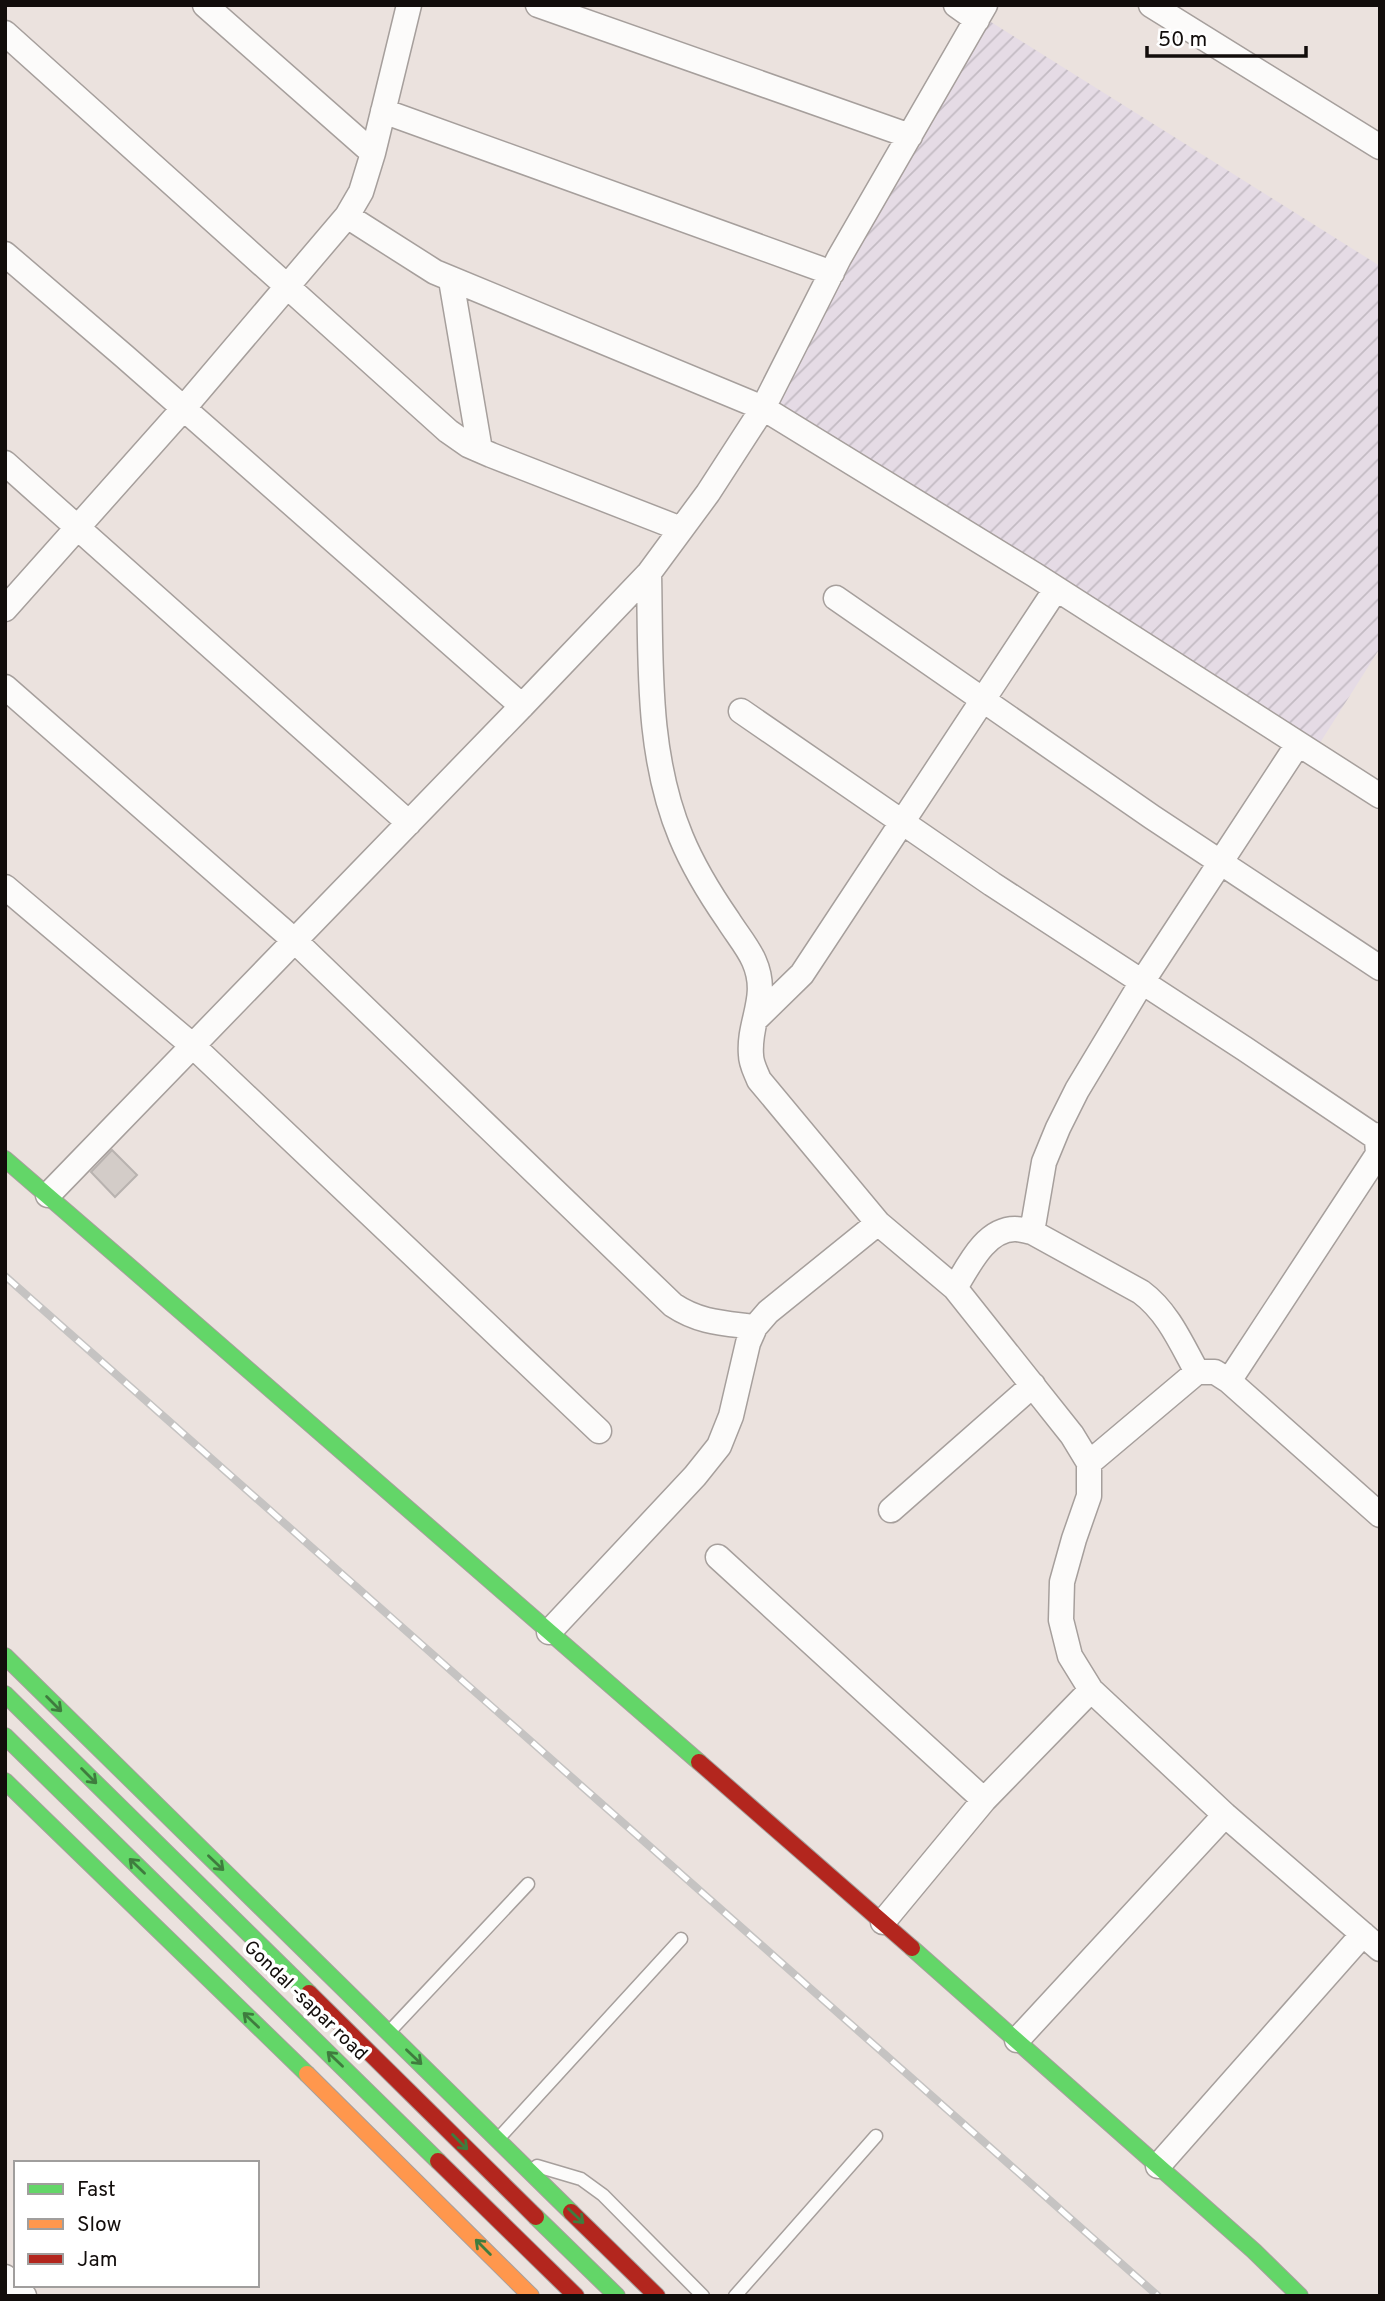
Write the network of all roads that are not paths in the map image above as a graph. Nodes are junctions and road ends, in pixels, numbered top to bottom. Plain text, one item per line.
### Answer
1 (205, 5) edge
2 (409, 5) edge
3 (538, 5) edge
4 (956, 5) edge
5 (1150, 5) edge
6 (981, 13) edge
7 (5, 33) edge
8 (383, 111) junction
9 (909, 136) junction
10 (1380, 147) edge
11 (373, 153) junction
12 (347, 216) junction
13 (5, 254) edge
14 (832, 272) junction
15 (451, 279) junction
16 (287, 288) junction
17 (763, 408) junction
18 (183, 409) junction
19 (480, 450) junction
20 (5, 463) edge
21 (78, 527) junction
22 (681, 529) junction
23 (649, 573) junction
24 (1056, 589) junction
25 (836, 598) dead end
26 (5, 609) edge
27 (5, 687) edge
28 (983, 699) junction
29 (522, 706) junction
30 (741, 711) dead end
31 (1298, 744) junction
32 (1380, 796) edge
33 (902, 822) junction
34 (409, 824) junction
35 (1221, 862) junction
36 (5, 887) edge
37 (295, 942) junction
38 (1380, 968) edge
39 (1142, 982) junction
40 (756, 1019) junction
41 (193, 1046) junction
42 (1379, 1138) edge
43 (5, 1159) edge
44 (48, 1195) junction
45 (877, 1223) junction
46 (1032, 1232) junction
47 (955, 1288) junction
48 (755, 1327) junction
49 (1197, 1372) junction
50 (1229, 1381) junction
51 (1033, 1385) junction
52 (599, 1432) dead end
53 (1089, 1463) junction
54 (891, 1510) dead end
55 (1380, 1515) edge
56 (718, 1556) dead end
57 (549, 1632) junction
58 (5, 1656) edge
59 (1091, 1690) junction
60 (5, 1694) edge
61 (5, 1736) edge
62 (5, 1781) edge
63 (984, 1800) junction
64 (1225, 1815) junction
65 (528, 1884) dead end
66 (883, 1922) junction
67 (681, 1940) dead end
68 (1371, 1942) edge
69 (388, 2032) junction
70 (1017, 2040) junction
71 (876, 2136) dead end
72 (497, 2139) junction
73 (520, 2161) junction
74 (1158, 2166) junction
75 (531, 2296) edge
76 (576, 2296) edge
77 (617, 2296) edge
78 (657, 2296) edge
79 (702, 2296) edge
80 (735, 2296) edge
81 (1300, 2296) edge

1 - 11 street
2 - 8 street
3 - 9 street
4 - 6 street
5 - 10 street
6 - 9 street
7 - 16 street
8 - 11 street
8 - 14 street
9 - 14 street
11 - 12 street
12 - 15 street
12 - 16 street
13 - 18 street
14 - 17 street
15 - 17 street
15 - 19 street
16 - 18 street
16 - 19 street
17 - 22 street
17 - 24 street
18 - 21 street
18 - 29 street
19 - 22 street
20 - 21 street
21 - 26 street
21 - 34 street
22 - 23 street
23 - 29 street
23 - 40 street
24 - 28 street
24 - 31 street
25 - 28 street
27 - 37 street
28 - 33 street
28 - 35 street
29 - 34 street
30 - 33 street
31 - 32 street
31 - 35 street
33 - 39 street
33 - 40 street
34 - 37 street
35 - 38 street
35 - 39 street
36 - 41 street
37 - 41 street
37 - 48 street
39 - 42 street
39 - 46 street
40 - 45 street
41 - 44 street
41 - 52 street
42 - 50 street
43 - 44 main road
44 - 57 main road
45 - 47 street
45 - 48 street
46 - 47 street
46 - 49 street
47 - 51 street
48 - 57 street
49 - 50 street
49 - 53 street
50 - 55 street
51 - 53 street
51 - 54 street
53 - 59 street
56 - 63 street
57 - 66 main road
58 -> 69 main road
59 - 63 street
59 - 64 street
60 -> 77 main road
76 -> 61 main road, Gondal -sapar road
75 -> 62 main road
63 - 66 street
64 - 68 street
64 - 70 street
65 - 69 lane
66 - 70 main road
67 - 72 lane
68 - 74 street
69 -> 72 main road
70 - 74 main road
71 - 80 lane
72 - 73 main road
73 -> 78 main road
73 - 79 lane
74 - 81 main road

